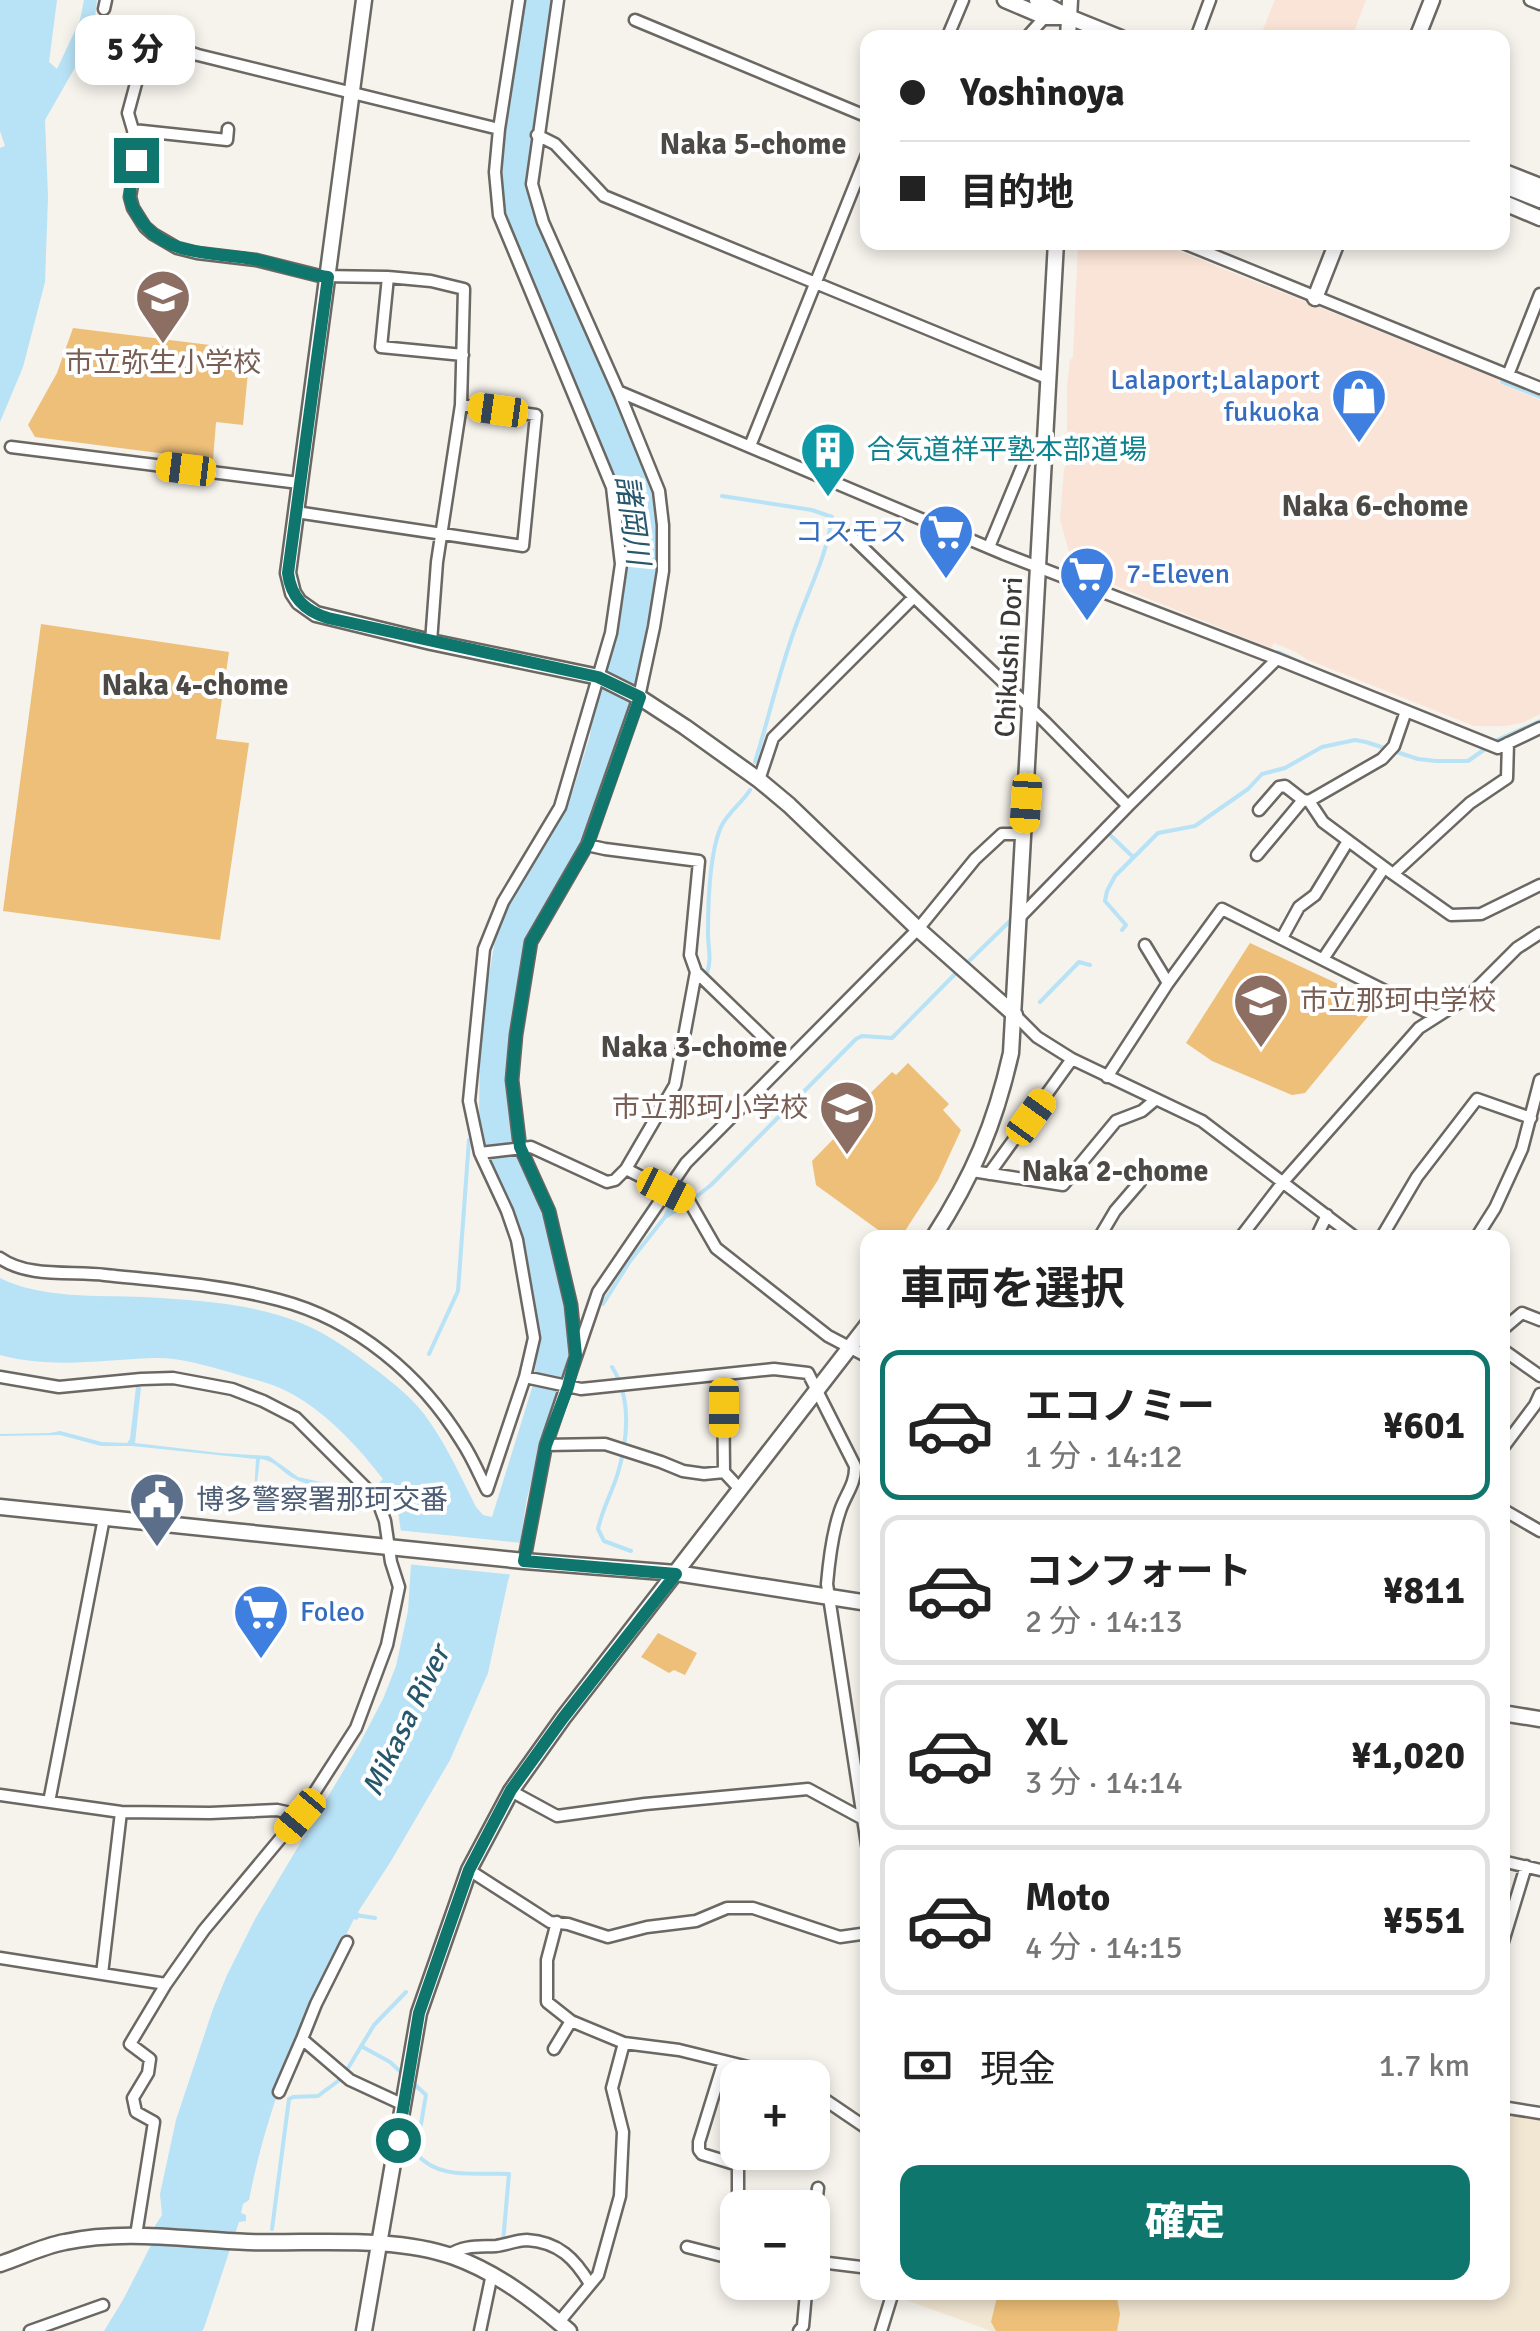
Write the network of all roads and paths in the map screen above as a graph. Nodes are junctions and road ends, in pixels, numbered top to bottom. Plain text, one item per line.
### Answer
1 (519, 0) edge
2 (558, 0) edge
3 (963, 0) edge
4 (1004, 0) edge
5 (1036, 0) edge
6 (1070, 0) edge
7 (1210, 0) edge
8 (1432, 0) edge
9 (1530, 0) edge
10 (361, 1) edge
11 (1540, 4) edge
12 (1045, 17) junction
13 (1069, 17) junction
14 (635, 20) dead end
15 (110, 26) dead end
16 (951, 30) edge
17 (1033, 30) edge
18 (1068, 30) edge
19 (1102, 30) edge
20 (1199, 30) edge
21 (1420, 30) edge
22 (148, 39) junction
23 (353, 92) junction
24 (860, 114) edge
25 (228, 129) dead end
26 (499, 129) junction
27 (134, 130) junction
28 (538, 135) junction
29 (860, 171) edge
30 (1510, 174) edge
31 (1540, 186) edge
32 (1510, 188) edge
33 (1540, 200) edge
34 (1510, 205) edge
35 (1540, 218) edge
36 (1056, 250) edge
37 (1200, 250) edge
38 (1334, 250) edge
39 (328, 277) junction
40 (388, 277) junction
41 (815, 281) junction
42 (1540, 294) edge
43 (1315, 298) junction
44 (463, 355) junction
45 (1508, 374) junction
46 (1048, 379) junction
47 (1540, 388) edge
48 (619, 392) junction
49 (461, 405) junction
50 (1045, 440) junction
51 (10, 446) dead end
52 (750, 446) junction
53 (299, 484) junction
54 (296, 512) junction
55 (441, 535) junction
56 (851, 536) dead end
57 (988, 547) junction
58 (1038, 568) junction
59 (914, 597) junction
60 (431, 642) junction
61 (1277, 659) junction
62 (598, 677) junction
63 (640, 697) junction
64 (1031, 709) junction
65 (1406, 711) junction
66 (1540, 728) edge
67 (1508, 742) junction
68 (760, 780) junction
69 (1306, 800) junction
70 (1128, 806) junction
71 (1259, 810) dead end
72 (1024, 834) junction
73 (1348, 842) junction
74 (588, 844) junction
75 (1257, 855) dead end
76 (1388, 871) junction
77 (1540, 885) edge
78 (1020, 916) junction
79 (918, 929) junction
80 (1540, 933) edge
81 (1282, 938) junction
82 (1146, 945) dead end
83 (1323, 959) junction
84 (696, 972) junction
85 (1168, 983) junction
86 (1014, 1016) junction
87 (1435, 1016) junction
88 (1072, 1059) junction
89 (786, 1060) junction
90 (1107, 1077) junction
91 (1540, 1080) edge
92 (1155, 1100) junction
93 (1535, 1110) edge
94 (520, 1147) junction
95 (480, 1154) junction
96 (626, 1168) junction
97 (972, 1171) junction
98 (990, 1174) junction
99 (1140, 1182) dead end
100 (1283, 1182) junction
101 (666, 1190) junction
102 (1327, 1216) junction
103 (938, 1230) edge
104 (1104, 1230) edge
105 (1246, 1230) edge
106 (1320, 1230) edge
107 (1345, 1230) edge
108 (1386, 1230) edge
109 (1481, 1230) edge
110 (0, 1258) edge
111 (1540, 1320) edge
112 (1510, 1323) edge
113 (860, 1334) edge
114 (850, 1347) junction
115 (860, 1353) edge
116 (576, 1355) junction
117 (1510, 1355) edge
118 (723, 1376) junction
119 (1540, 1376) edge
120 (0, 1377) edge
121 (528, 1378) junction
122 (565, 1386) junction
123 (816, 1390) junction
124 (1540, 1394) edge
125 (1510, 1439) edge
126 (546, 1445) junction
127 (855, 1466) junction
128 (860, 1468) edge
129 (724, 1472) junction
130 (740, 1488) junction
131 (0, 1507) edge
132 (1510, 1514) edge
133 (104, 1518) junction
134 (1540, 1532) edge
135 (390, 1546) junction
136 (524, 1561) junction
137 (676, 1574) junction
138 (829, 1597) junction
139 (860, 1602) edge
140 (1510, 1714) edge
141 (1540, 1719) edge
142 (860, 1784) edge
143 (511, 1790) junction
144 (0, 1794) edge
145 (49, 1802) junction
146 (122, 1812) junction
147 (300, 1816) junction
148 (860, 1817) edge
149 (1510, 1863) edge
150 (1526, 1866) junction
151 (469, 1870) junction
152 (1540, 1870) edge
153 (1510, 1919) edge
154 (557, 1922) junction
155 (860, 1934) edge
156 (347, 1942) dead end
157 (0, 1958) edge
158 (102, 1974) junction
159 (166, 1984) junction
160 (572, 2021) junction
161 (302, 2039) junction
162 (624, 2044) junction
163 (554, 2048) dead end
164 (720, 2060) edge
165 (720, 2074) edge
166 (280, 2092) dead end
167 (830, 2103) edge
168 (404, 2105) junction
169 (1510, 2108) edge
170 (1540, 2113) edge
171 (860, 2124) edge
172 (720, 2160) edge
173 (136, 2235) junction
174 (380, 2243) junction
175 (687, 2247) dead end
176 (449, 2255) junction
177 (720, 2256) edge
178 (0, 2264) edge
179 (830, 2264) edge
180 (860, 2267) edge
181 (492, 2274) junction
182 (590, 2284) junction
183 (806, 2300) edge
184 (891, 2300) edge
185 (103, 2306) dead end
186 (564, 2327) edge
187 (30, 2331) edge
188 (364, 2331) edge
189 (480, 2331) edge
190 (800, 2331) edge
191 (881, 2331) edge

1 - 26 street
2 - 28 street
3 - 16 street
4 - 12 street
5 - 13 street
6 - 13 street
7 - 20 street
8 - 21 street
9 - 11 street
10 - 23 street
12 - 13 street
12 - 17 street
13 - 18 street
13 - 19 street
14 - 24 street
15 - 22 street
22 - 23 street
22 - 27 street
23 - 26 street
23 - 39 street
25 - 27 street
26 - 62 street
27 - 39 street
28 - 41 street
28 - 48 street
29 - 41 street
30 - 31 street
32 - 33 street
34 - 35 street
36 - 46 street, Chikushi Dori
37 - 43 street
38 - 43 street
39 - 40 street
39 - 53 street
40 - 44 street
40 - 44 street
41 - 46 street
41 - 52 street
42 - 45 street
43 - 45 street
44 - 49 street
45 - 47 street
46 - 50 street, Chikushi Dori
48 - 52 street
48 - 63 street
49 - 55 street
49 - 55 street
50 - 57 street
50 - 58 street, Chikushi Dori
51 - 53 street
52 - 57 street
53 - 54 street
54 - 55 street
54 - 60 street
55 - 60 street
56 - 59 street
57 - 58 street
58 - 61 street
58 - 64 street, Chikushi Dori
59 - 64 street
59 - 68 street
60 - 62 street
61 - 65 street
61 - 70 street
62 - 63 street
62 - 95 street
63 - 68 street
63 - 74 street
64 - 70 street
64 - 72 street, Chikushi Dori
65 - 67 street
65 - 69 street
66 - 67 street
67 - 76 street
68 - 79 street
69 - 71 street
69 - 73 street
69 - 75 street
70 - 78 street
72 - 78 street, Chikushi Dori
72 - 79 street
73 - 76 street
73 - 81 street
74 - 84 street
74 - 94 street
76 - 77 street
76 - 83 street
78 - 86 street, Chikushi Dori
79 - 86 street
79 - 89 street
80 - 87 street
81 - 83 street
81 - 85 street
82 - 85 street
83 - 87 street
84 - 89 street
84 - 96 street
85 - 90 street
86 - 88 street
86 - 97 street, Chikushi Dori
87 - 100 street
88 - 90 street
88 - 98 street
89 - 101 street
90 - 92 street
91 - 93 street
92 - 98 street
92 - 100 street
93 - 108 street
93 - 109 street
94 - 95 street
94 - 96 street
94 - 116 street
95 - 121 street
96 - 101 street
97 - 98 street
97 - 103 street, Chikushi Dori
99 - 104 street
100 - 102 street
100 - 105 street
101 - 114 street
101 - 116 street
102 - 106 street
102 - 107 street
110 - 121 street
111 - 112 street
113 - 114 street
114 - 115 street
114 - 123 street
116 - 122 street
117 - 119 street
118 - 122 street
118 - 123 street
118 - 129 street
120 - 135 street
121 - 122 street
122 - 126 street
123 - 127 street
123 - 130 street
124 - 125 street
126 - 129 street
126 - 136 street
127 - 128 street
127 - 138 street
129 - 130 street
130 - 137 street
131 - 133 street
132 - 134 street
133 - 135 street
133 - 145 street
135 - 136 street
135 - 147 street
136 - 137 street
137 - 138 street
137 - 143 street
138 - 139 street
138 - 142 street
140 - 141 street
143 - 148 street
143 - 151 street
144 - 145 street
145 - 146 street
146 - 147 street
146 - 158 street
147 - 159 street
149 - 150 street
150 - 152 street
150 - 153 street
151 - 154 street
151 - 168 street
154 - 155 street
154 - 160 street
156 - 161 street
157 - 158 street
158 - 159 street
159 - 173 street
160 - 162 street
160 - 163 street
161 - 166 street
161 - 168 street
162 - 164 street
162 - 182 street
165 - 172 street
167 - 171 street
168 - 174 street
169 - 170 street
173 - 174 street
173 - 178 street
174 - 176 street
174 - 188 street
175 - 177 street
176 - 181 street
176 - 182 street
179 - 180 street
181 - 186 street
181 - 189 street
182 - 186 street
183 - 190 street
184 - 191 street
185 - 187 street

